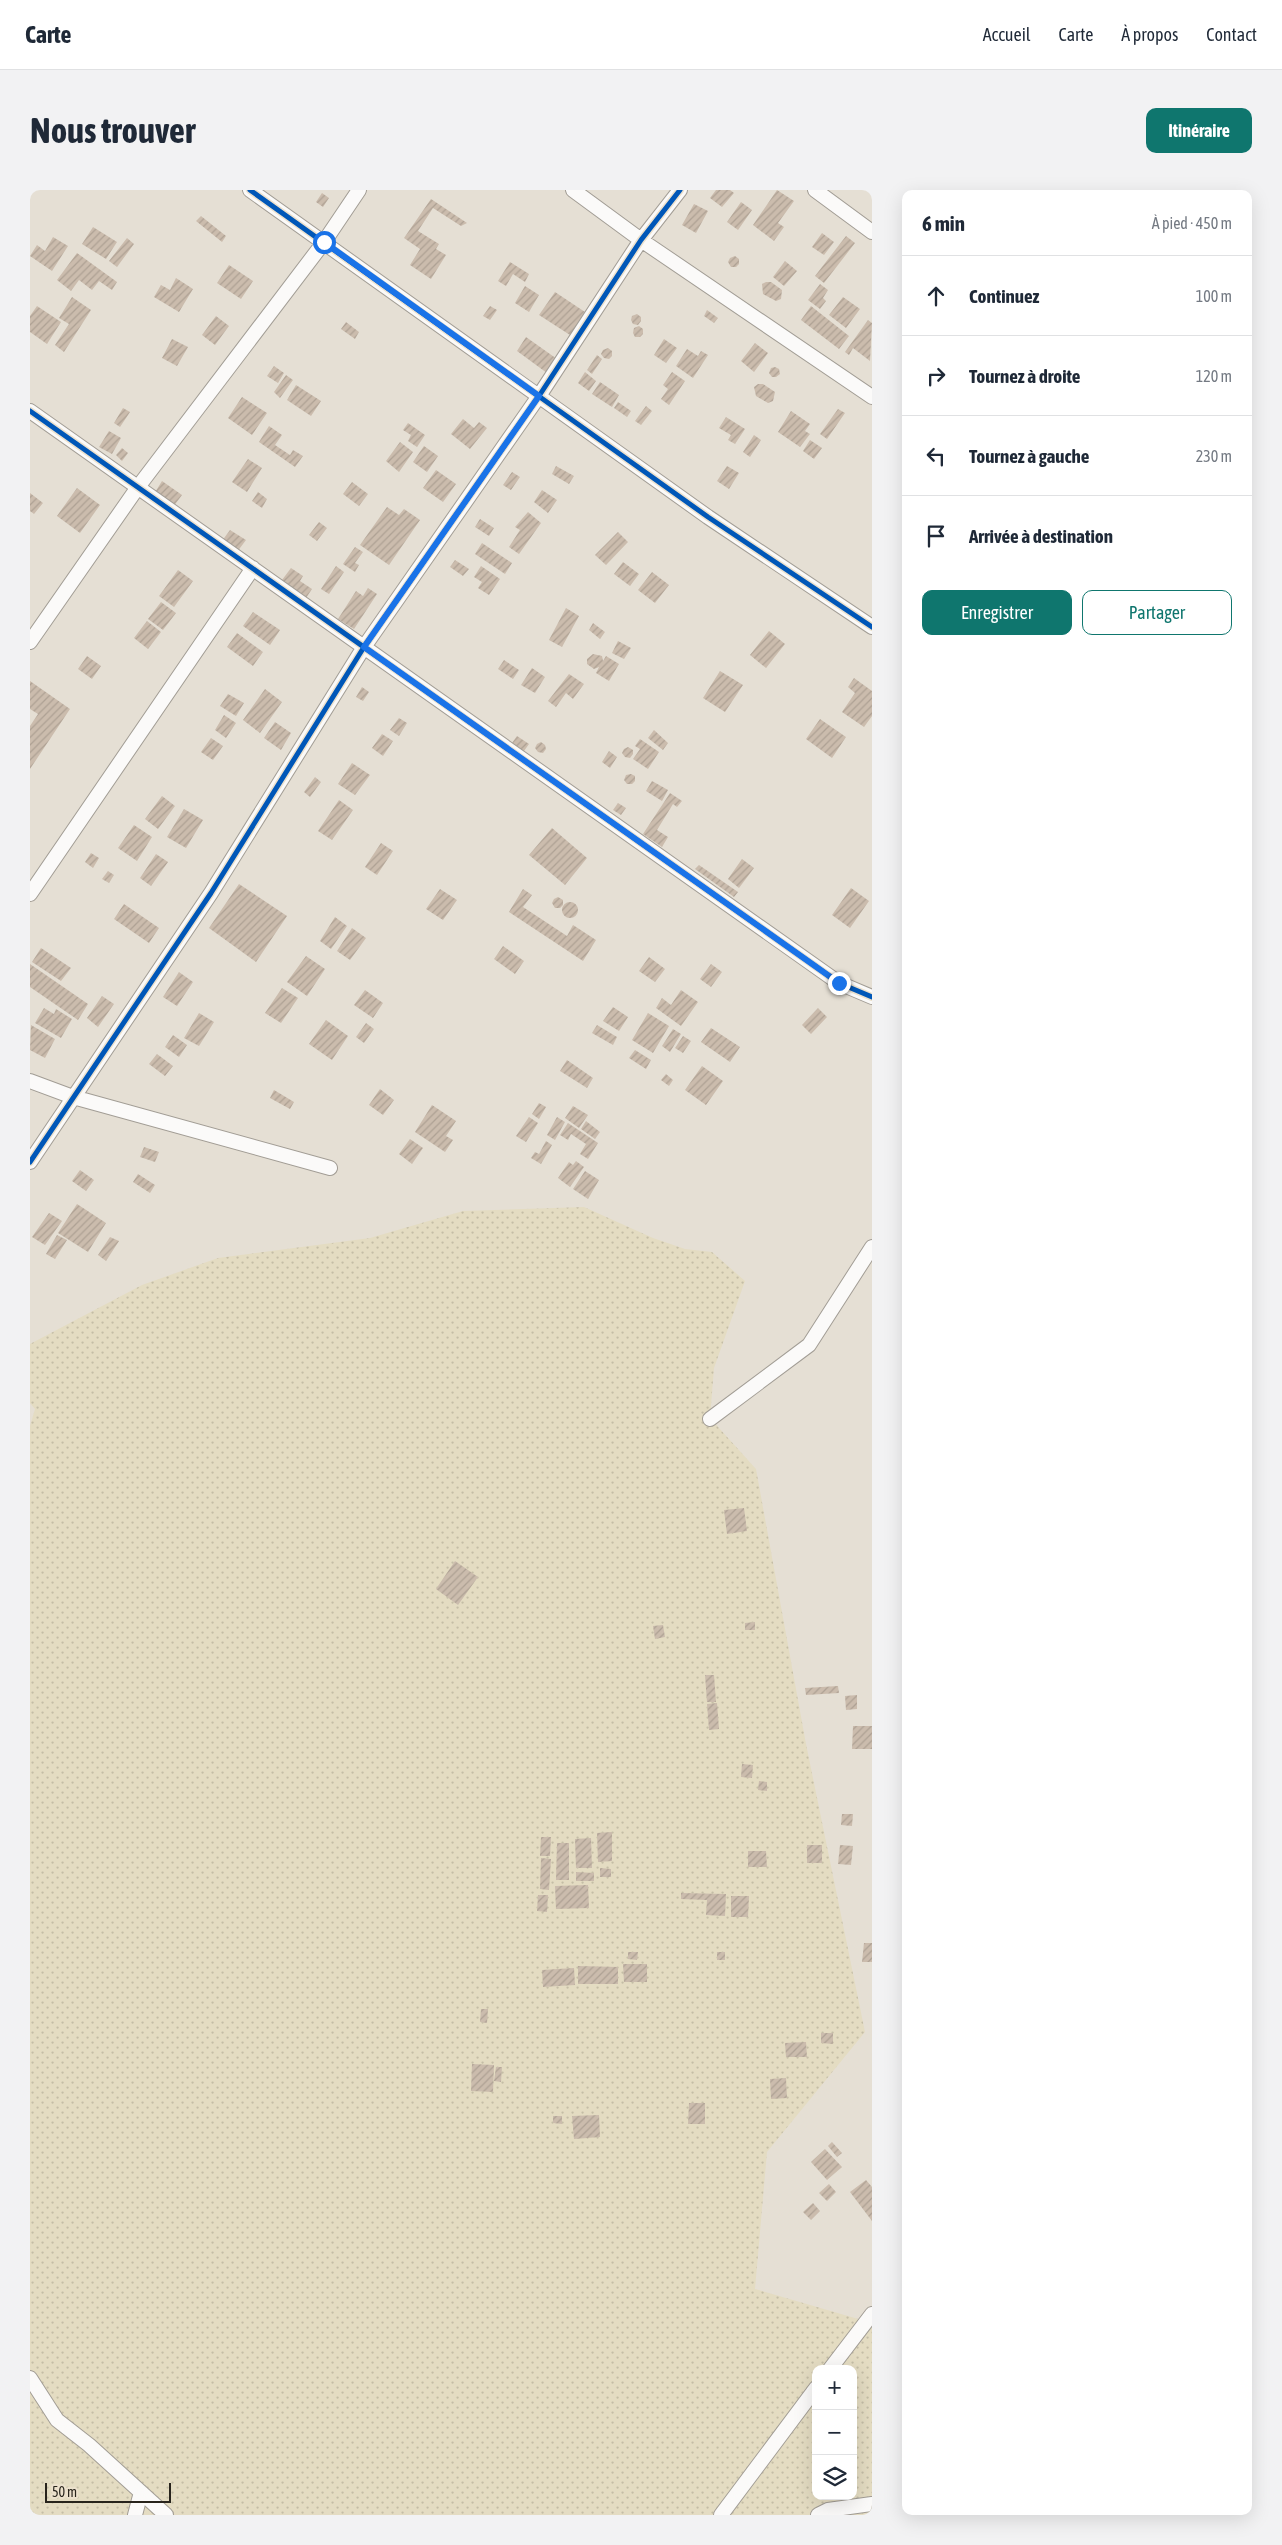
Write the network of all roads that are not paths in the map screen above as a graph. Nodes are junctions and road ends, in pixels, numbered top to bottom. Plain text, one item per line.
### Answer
1 (250, 190) edge
2 (359, 190) edge
3 (573, 190) edge
4 (680, 190) edge
5 (814, 190) edge
6 (872, 232) edge
7 (641, 240) junction
8 (324, 242) junction
9 (539, 396) junction
10 (872, 397) edge
11 (30, 410) edge
12 (138, 486) junction
13 (253, 568) junction
14 (872, 627) edge
15 (30, 642) edge
16 (364, 647) junction
17 (30, 894) edge
18 (872, 997) edge
19 (30, 1081) edge
20 (73, 1097) junction
21 (30, 1162) edge
22 (330, 1168) dead end
23 (872, 1247) edge
24 (710, 1418) dead end
25 (872, 2314) edge
26 (833, 2365) edge
27 (30, 2378) edge
28 (812, 2393) edge
29 (141, 2492) junction
30 (872, 2504) edge
31 (135, 2515) edge
32 (166, 2515) edge
33 (721, 2515) edge
34 (818, 2515) edge

1 - 8 street
2 - 8 street
3 - 7 street
4 - 7 street
5 - 6 street
7 - 9 street
7 - 10 street
8 - 9 street
8 - 12 street
9 - 14 street
9 - 16 street
11 - 12 street
12 - 13 street
12 - 15 street
13 - 16 street
13 - 17 street
16 - 18 street
16 - 20 street
19 - 20 street
20 - 21 street
20 - 22 street
23 - 24 street
25 - 26 street
27 - 29 street
28 - 33 street
29 - 31 street
29 - 32 street
30 - 34 street

